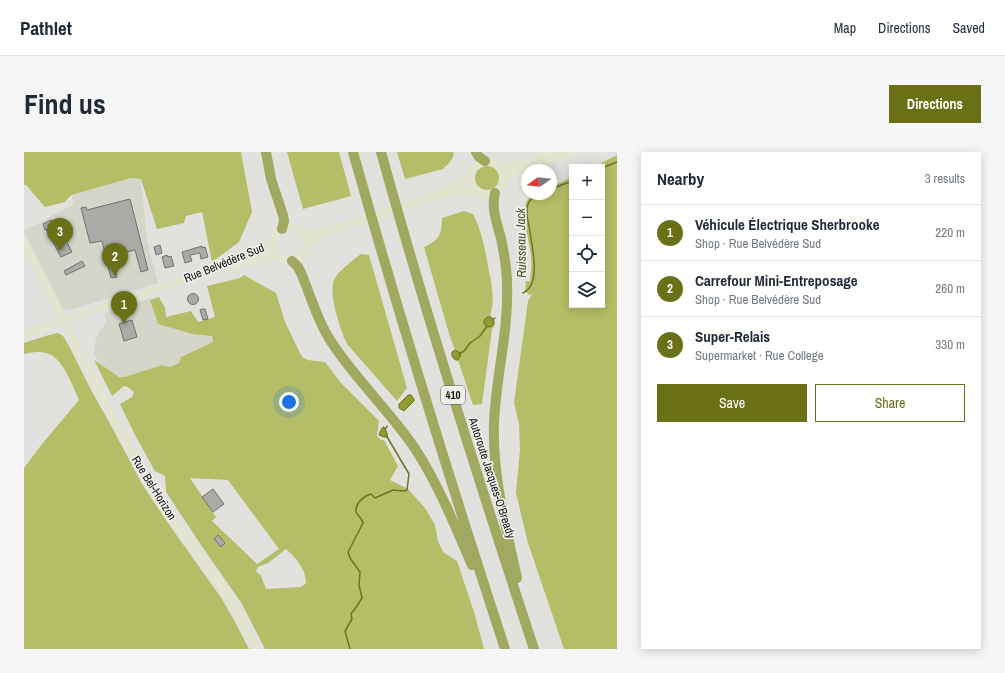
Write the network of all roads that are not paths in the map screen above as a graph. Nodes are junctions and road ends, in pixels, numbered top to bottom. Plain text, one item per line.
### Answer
1 (266, 152) edge
2 (353, 152) edge
3 (381, 152) edge
4 (476, 152) edge
5 (559, 152) edge
6 (570, 152) edge
7 (485, 161) junction
8 (499, 166) junction
9 (470, 175) junction
10 (504, 181) junction
11 (475, 190) junction
12 (495, 193) junction
13 (428, 198) junction
14 (342, 227) junction
15 (282, 229) junction
16 (302, 232) junction
17 (273, 240) junction
18 (24, 242) edge
19 (307, 247) junction
20 (277, 256) junction
21 (292, 261) junction
22 (174, 283) junction
23 (64, 320) junction
24 (24, 334) edge
25 (498, 627) junction
26 (530, 637) junction
27 (257, 649) edge
28 (505, 649) edge
29 (534, 649) edge

1 - 15 highway
2 - 25 highway, 410
3 - 26 highway, Autoroute Jacques-O'Bready / 410
4 - 7 highway
5 - 8 street
6 - 10 street
7 - 8 street
7 - 9 street
8 - 10 street
9 - 11 street
9 - 13 street
10 - 12 street
11 - 12 street
11 - 13 street
12 - 26 highway
13 - 14 street
14 - 16 street
14 - 19 street
15 - 16 street
15 - 17 street
16 - 19 street
17 - 20 street
17 - 22 street, Rue Belvédère Sud
18 - 23 street, Rue Bel-Horizon
19 - 21 street
20 - 21 street
20 - 22 street, Rue Belvédère Sud
21 - 25 highway
22 - 23 street, Rue Belvédère Sud
23 - 24 street, Rue Belvédère Sud
23 - 27 street, Rue Bel-Horizon
25 - 28 highway, 410
26 - 29 highway, Autoroute Jacques-O'Bready / 410

